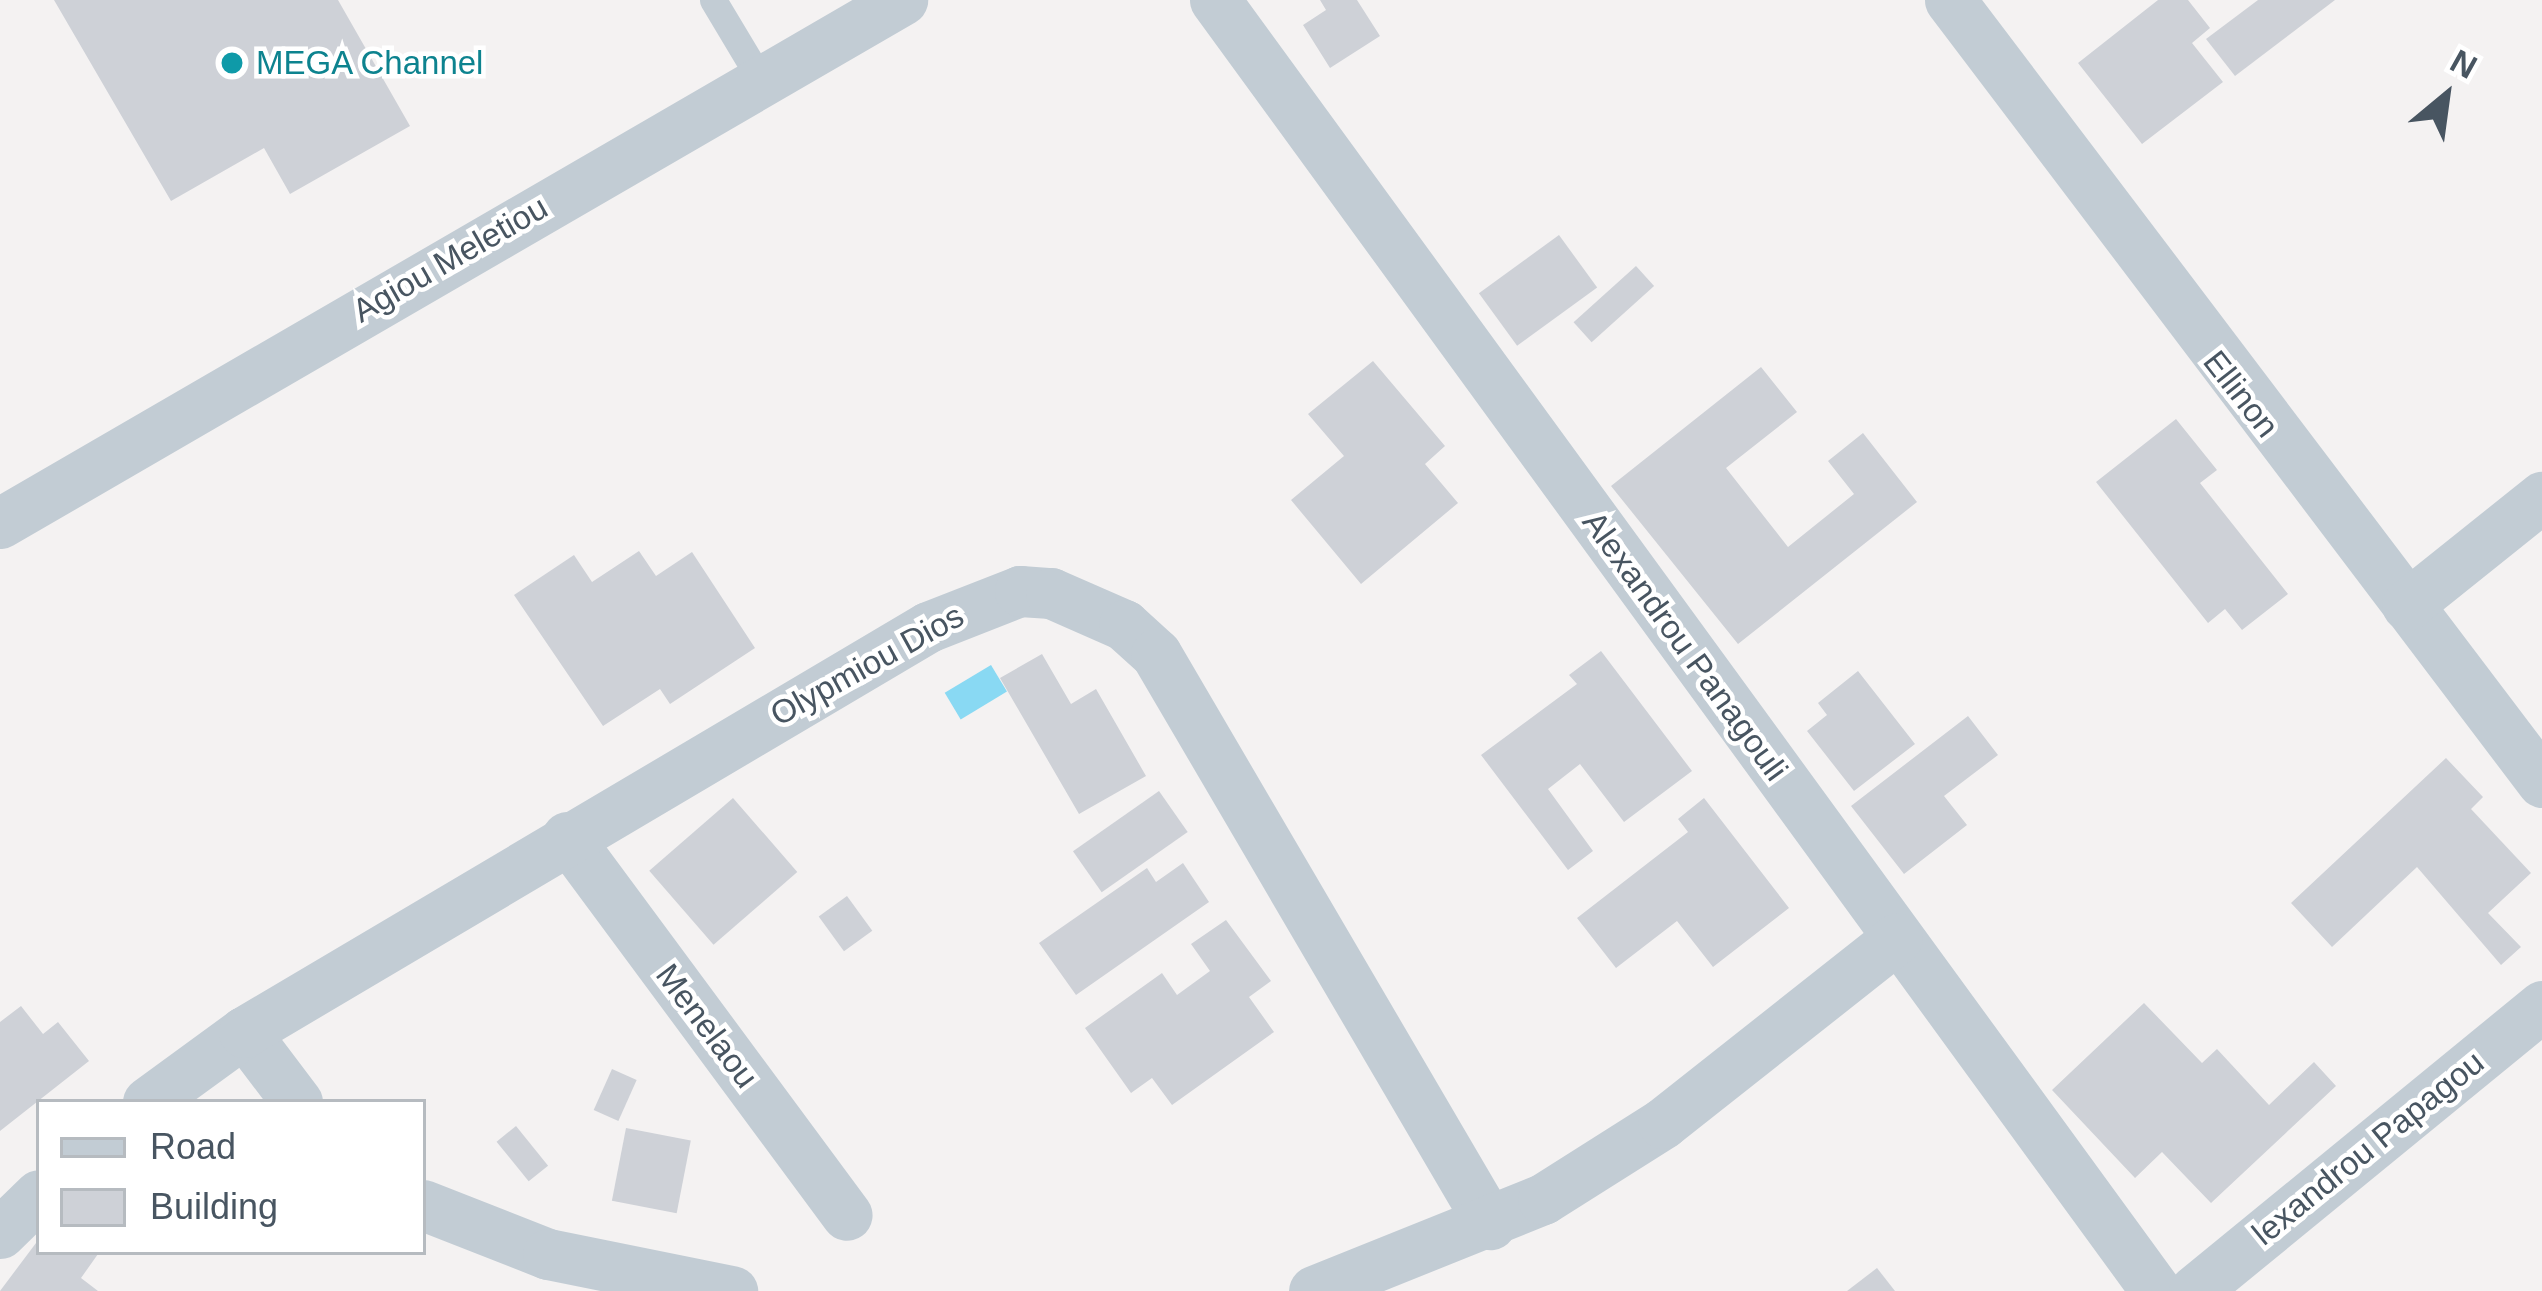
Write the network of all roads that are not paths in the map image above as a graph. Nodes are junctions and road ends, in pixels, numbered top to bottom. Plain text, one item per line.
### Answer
1 (713, 0) edge
2 (902, 0) edge
3 (1215, 0) edge
4 (1950, 0) edge
5 (759, 77) junction
6 (2542, 497) edge
7 (0, 523) edge
8 (2408, 605) junction
9 (2542, 782) edge
10 (567, 837) junction
11 (1897, 938) junction
12 (2542, 1006) edge
13 (244, 1032) junction
14 (152, 1099) edge
15 (295, 1099) edge
16 (36, 1198) edge
17 (426, 1206) edge
18 (847, 1215) dead end
19 (1490, 1224) junction
20 (0, 1233) edge
21 (732, 1291) edge
22 (1314, 1291) edge
23 (2156, 1291) edge
24 (2194, 1291) edge

1 - 5 lane
2 - 5 street, Agiou Meletiou
3 - 11 street, Alexandrou Panagouli
4 - 8 street, Ellinon
5 - 7 street, Agiou Meletiou
6 - 8 street
8 - 9 street, Ellinon
10 - 13 street, Olypmiou Dios
10 - 18 street, Menelaou
10 - 19 street, Olypmiou Dios
11 - 19 street
11 - 23 street, Alexandrou Panagouli
12 - 24 street, lexandrou Papagou
13 - 14 street, Olypmiou Dios
13 - 15 street
16 - 20 street
17 - 21 street
19 - 22 street

